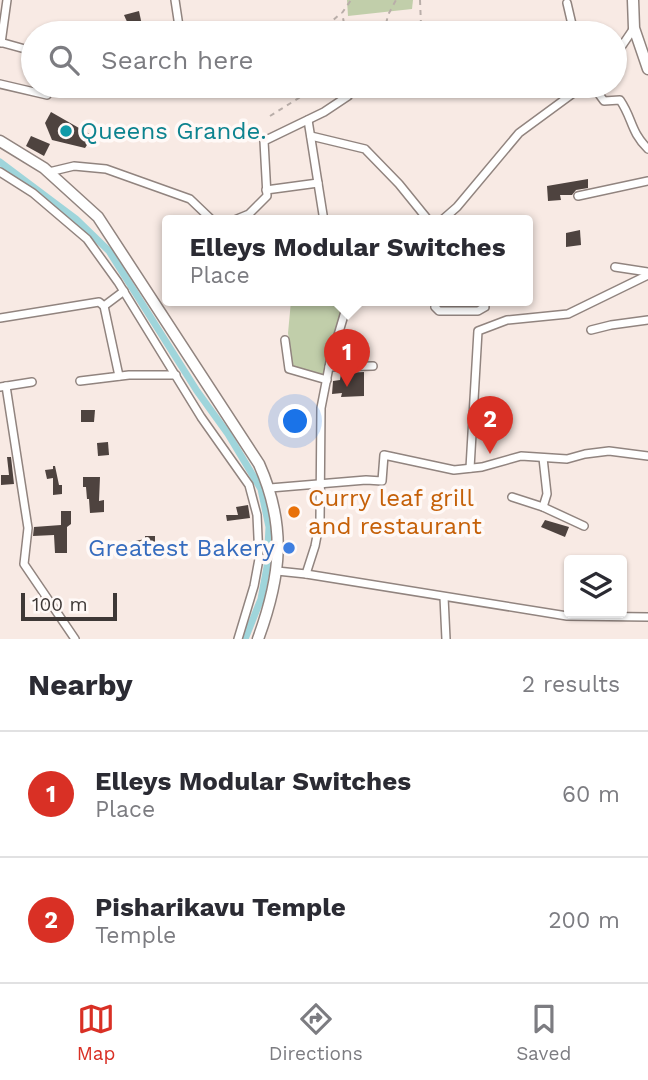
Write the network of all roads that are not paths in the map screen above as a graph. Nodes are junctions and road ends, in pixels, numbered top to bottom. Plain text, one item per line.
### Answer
1 (6, 0) edge
2 (175, 0) edge
3 (633, 0) edge
4 (567, 3) dead end
5 (178, 21) edge
6 (571, 21) edge
7 (634, 28) junction
8 (627, 38) edge
9 (1, 43) edge
10 (21, 48) edge
11 (648, 69) edge
12 (0, 84) edge
13 (21, 89) edge
14 (345, 98) edge
15 (567, 98) edge
16 (602, 98) edge
17 (308, 120) junction
18 (311, 135) junction
19 (0, 141) edge
20 (648, 149) edge
21 (0, 172) edge
22 (49, 172) junction
23 (648, 181) edge
24 (318, 183) junction
25 (266, 190) junction
26 (578, 196) dead end
27 (207, 215) edge
28 (247, 215) edge
29 (323, 215) edge
30 (424, 215) edge
31 (447, 215) edge
32 (615, 267) dead end
33 (648, 274) edge
34 (124, 292) junction
35 (104, 306) junction
36 (347, 306) edge
37 (485, 306) edge
38 (435, 307) dead end
39 (0, 318) edge
40 (648, 320) edge
41 (592, 330) dead end
42 (285, 340) dead end
43 (373, 366) dead end
44 (329, 368) junction
45 (176, 375) junction
46 (119, 376) junction
47 (327, 380) junction
48 (80, 381) dead end
49 (32, 382) dead end
50 (3, 386) edge
51 (11, 422) junction
52 (0, 424) edge
53 (648, 456) edge
54 (543, 458) junction
55 (470, 468) junction
56 (320, 484) junction
57 (270, 488) junction
58 (512, 497) dead end
59 (543, 507) junction
60 (584, 526) dead end
61 (277, 571) junction
62 (306, 574) junction
63 (254, 586) junction
64 (274, 589) junction
65 (444, 597) junction
66 (648, 617) edge
67 (75, 639) edge
68 (238, 639) edge
69 (258, 639) edge
70 (446, 639) edge

1 - 9 street
2 - 5 street
3 - 7 main road
4 - 6 street
7 - 8 street
7 - 11 main road
9 - 10 street
12 - 13 street
14 - 17 street
15 - 31 street
16 - 20 street
17 - 18 street
17 - 25 street
18 - 24 street
18 - 30 street
19 - 22 main road
21 - 34 street
22 - 27 street
22 - 57 main road
23 - 26 street
24 - 25 street
24 - 29 street
25 - 28 street
32 - 33 street
33 - 55 street
34 - 35 street
34 - 45 street
35 - 39 street
35 - 46 street
36 - 44 street
37 - 38 street
40 - 41 street
42 - 47 street
43 - 44 street
44 - 47 street
45 - 46 street
45 - 63 street
46 - 48 street
47 - 56 street
49 - 50 street
50 - 51 street
51 - 52 street
51 - 67 street
53 - 54 street
54 - 55 street
54 - 59 street
55 - 56 street
56 - 57 street
56 - 62 street
57 - 61 main road
58 - 59 street
59 - 60 street
61 - 62 street
61 - 64 main road
62 - 65 street
63 - 64 street
63 - 68 street
64 - 69 main road
65 - 66 street
65 - 70 street

